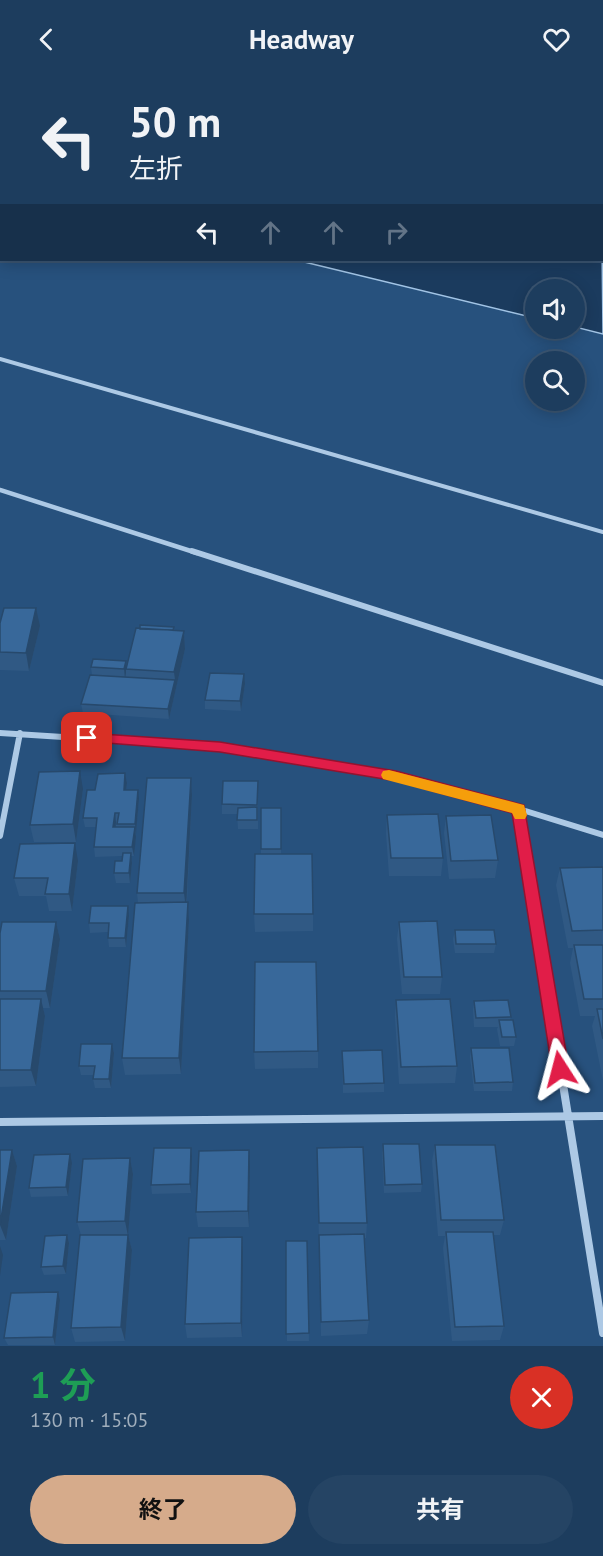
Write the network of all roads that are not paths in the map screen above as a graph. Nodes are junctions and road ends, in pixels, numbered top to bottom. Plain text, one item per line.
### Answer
1 (0, 358) edge
2 (0, 490) edge
3 (603, 532) edge
4 (603, 683) edge
5 (0, 733) edge
6 (20, 733) junction
7 (519, 809) junction
8 (603, 835) edge
9 (0, 836) edge
10 (568, 1116) junction
11 (603, 1116) edge
12 (0, 1122) edge
13 (603, 1333) edge

1 - 3 lane
2 - 4 street
5 - 6 street
6 - 7 street
6 - 9 street
7 - 8 street
7 - 10 street
10 - 11 street
10 - 12 street
10 - 13 street

